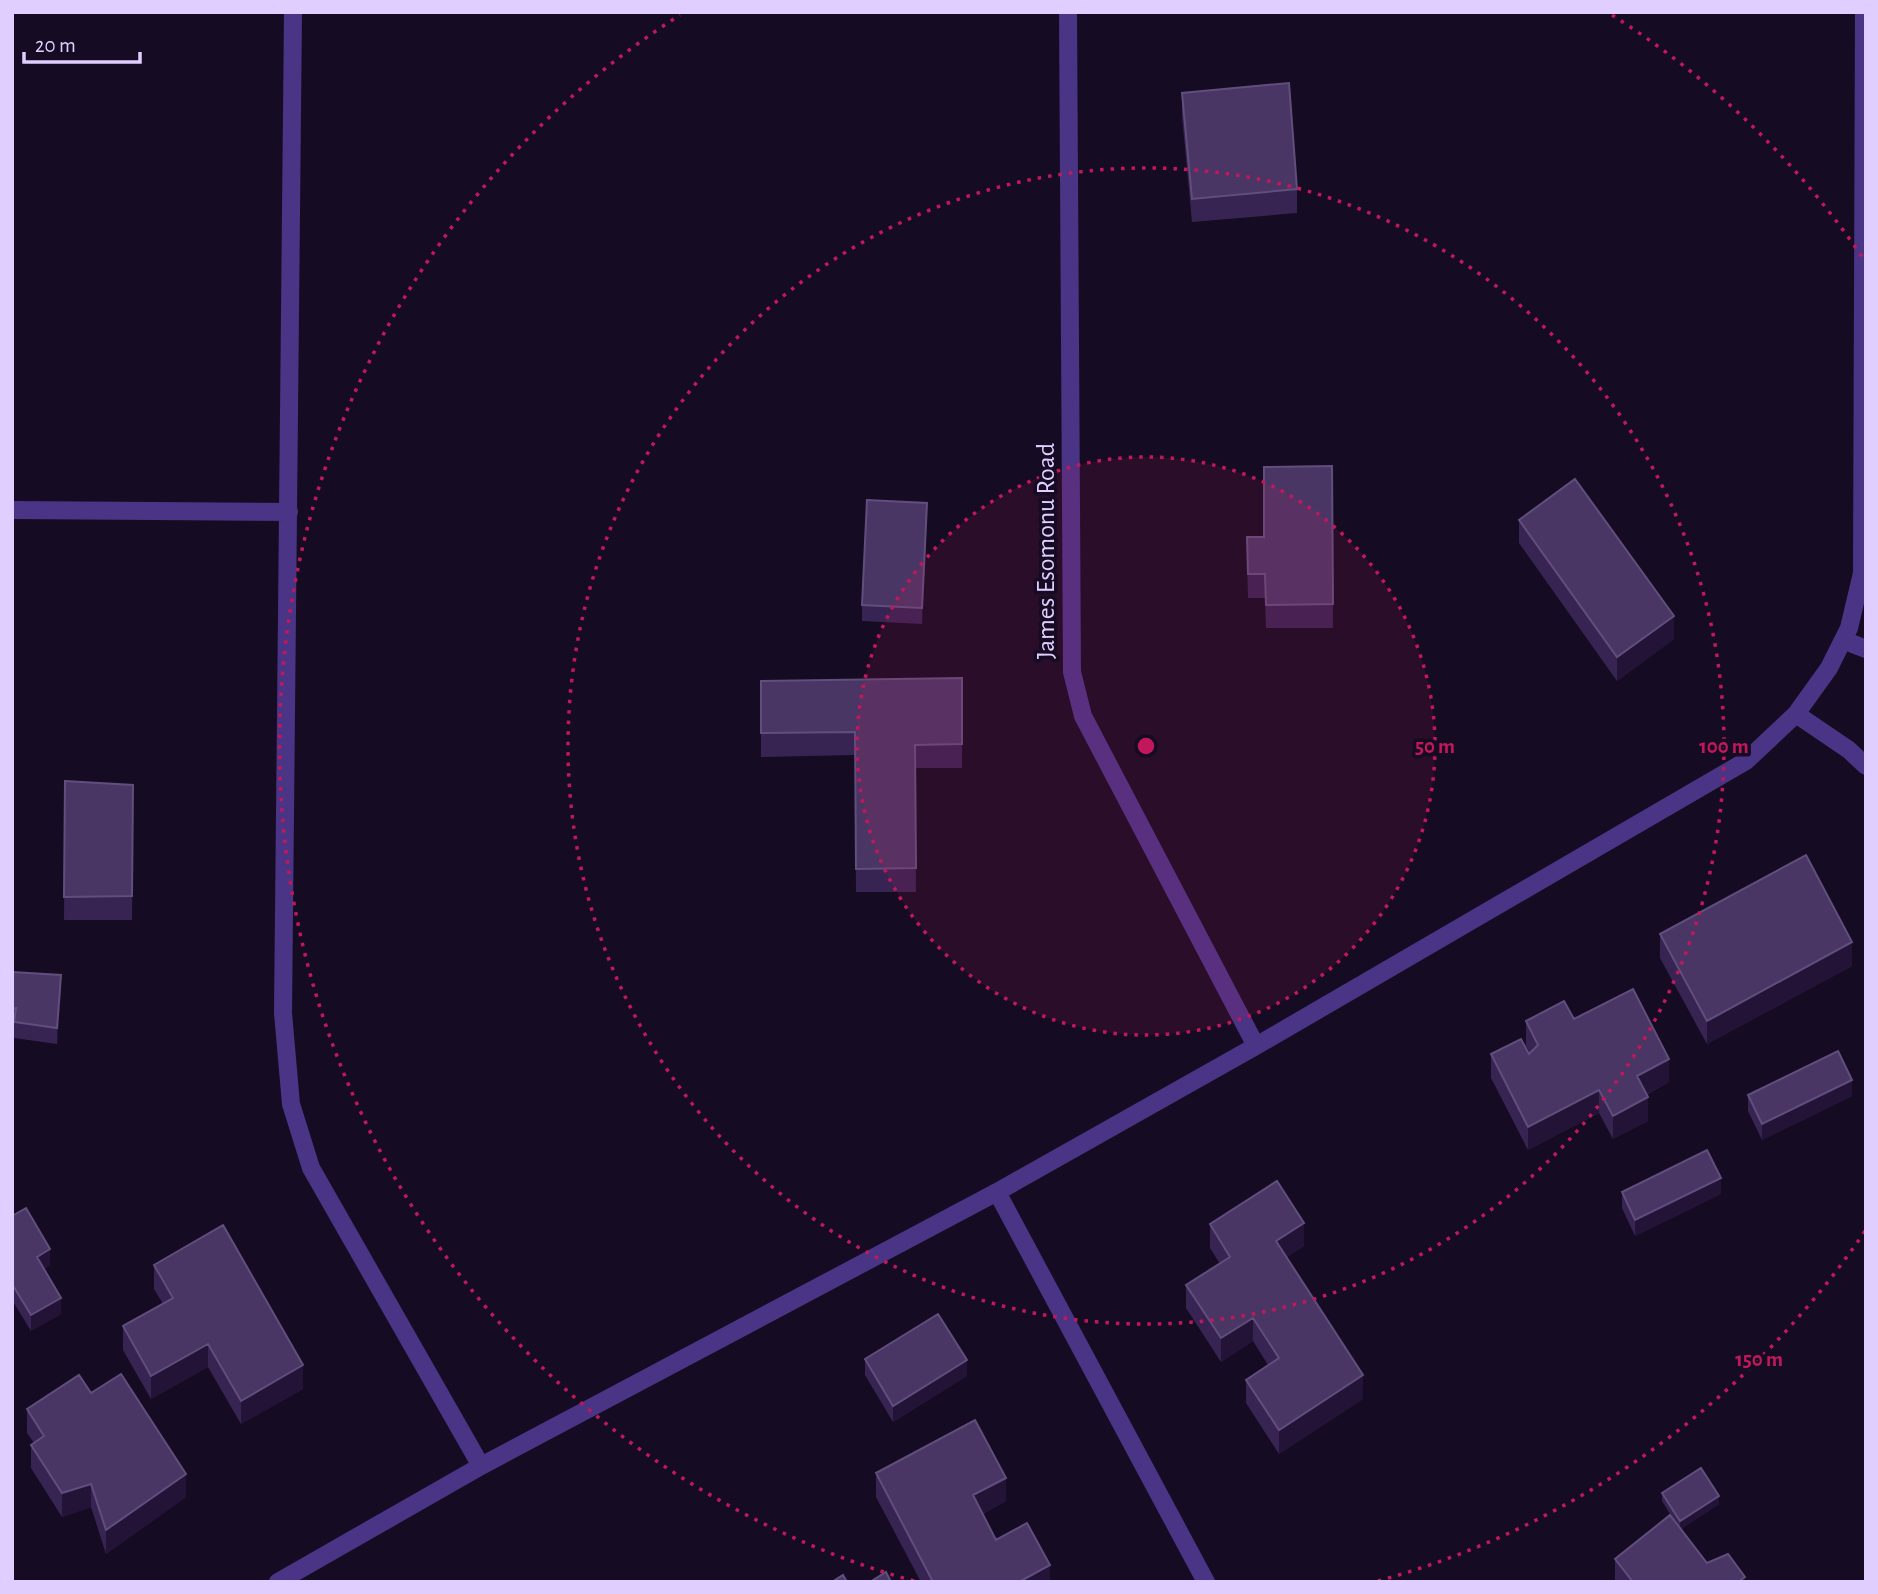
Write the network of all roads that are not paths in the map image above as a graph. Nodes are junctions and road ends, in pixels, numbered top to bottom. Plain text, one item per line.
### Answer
1 (293, 12) edge
2 (1068, 12) edge
3 (1864, 12) edge
4 (12, 510) edge
5 (289, 512) junction
6 (1843, 639) junction
7 (1866, 649) edge
8 (1796, 715) junction
9 (1866, 765) edge
10 (1256, 1046) junction
11 (997, 1192) junction
12 (481, 1466) junction
13 (278, 1582) edge
14 (1206, 1582) edge

1 - 5 street
2 - 10 street, James Esomonu Road
3 - 6 street
4 - 5 street
5 - 12 street
6 - 7 street
6 - 8 street
8 - 9 street
8 - 10 street
10 - 11 street
11 - 12 street
11 - 14 street
12 - 13 street

